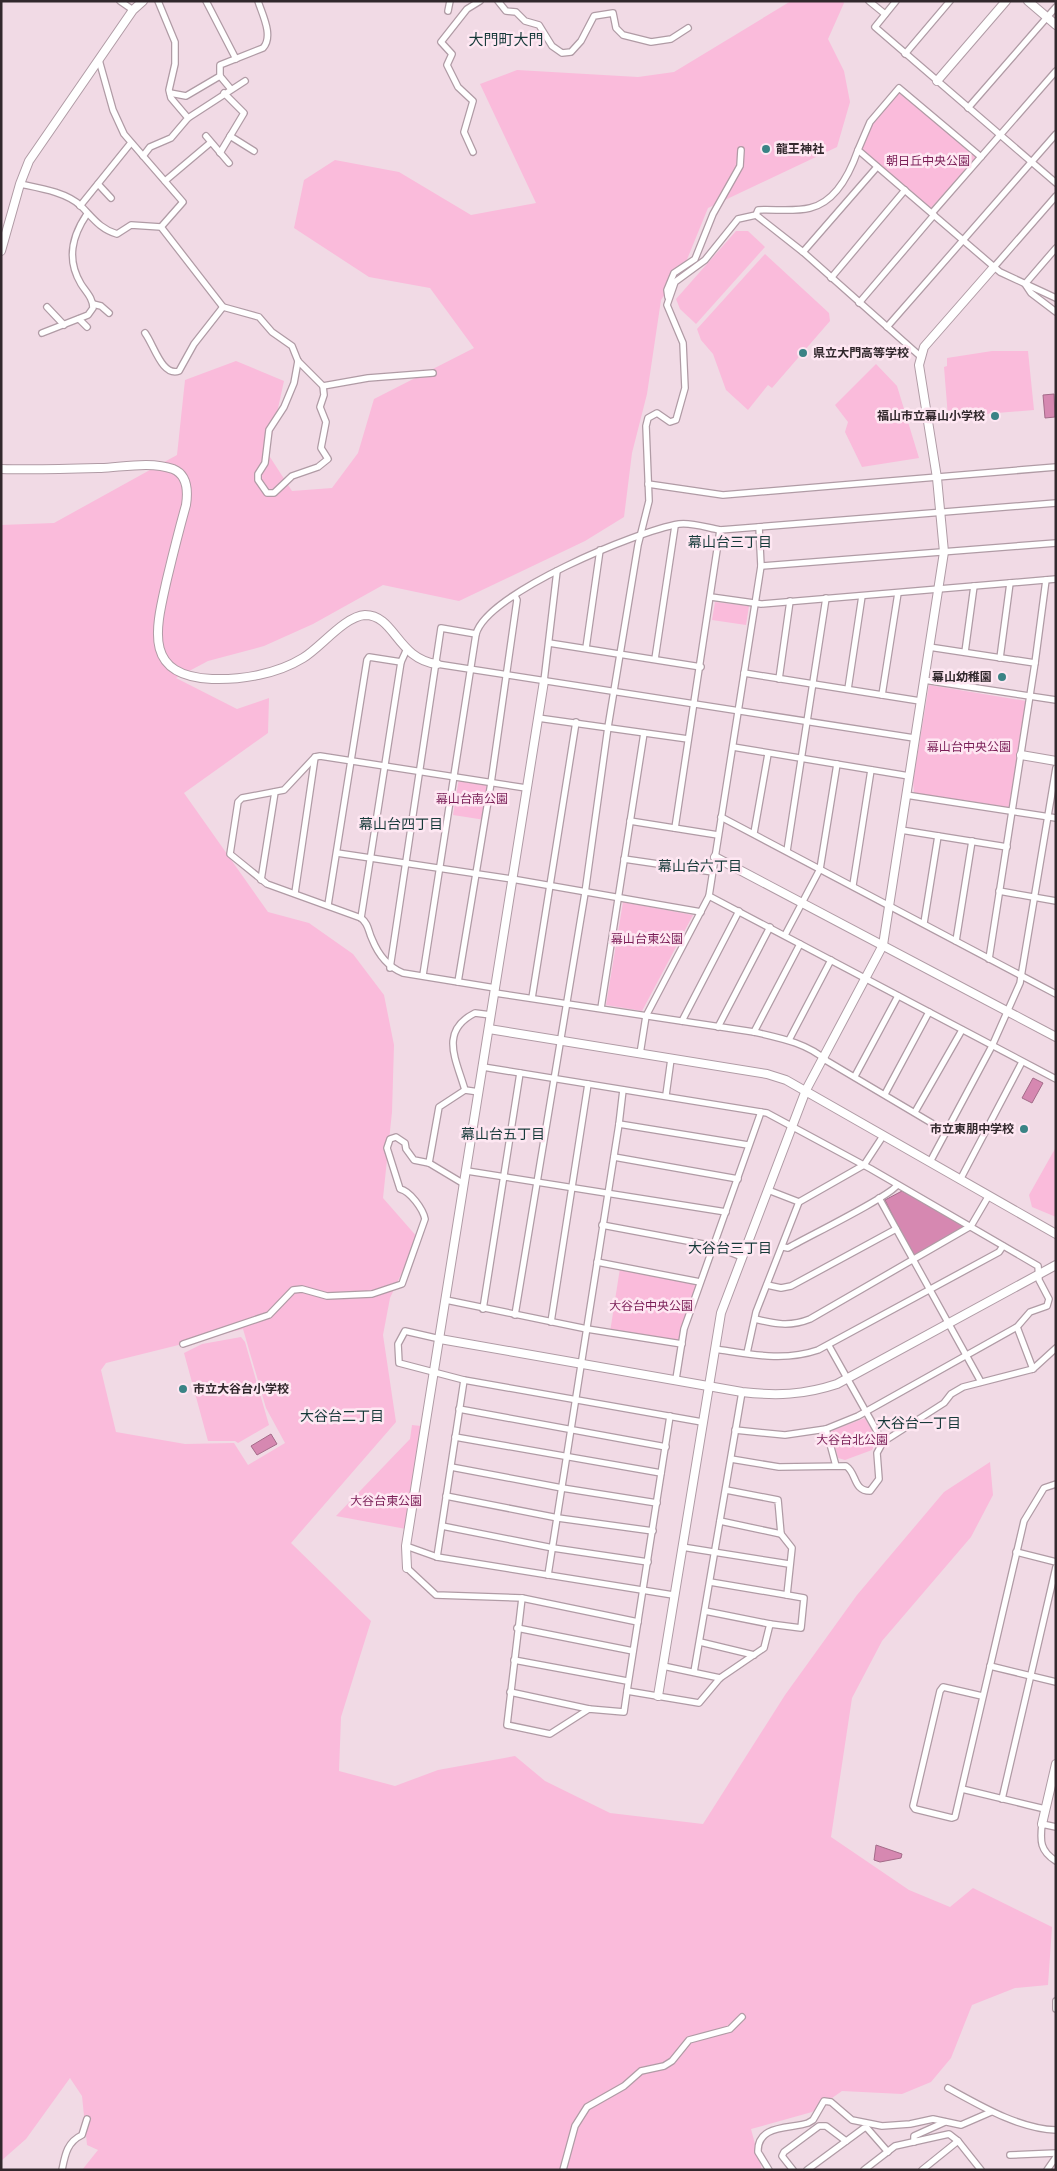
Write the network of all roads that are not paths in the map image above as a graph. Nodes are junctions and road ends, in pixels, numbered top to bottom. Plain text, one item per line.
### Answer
1 (120, 1) edge
2 (143, 1) edge
3 (158, 1) edge
4 (206, 1) edge
5 (258, 1) edge
6 (450, 1) edge
7 (480, 1) edge
8 (498, 1) edge
9 (869, 1) edge
10 (896, 1) edge
11 (950, 1) edge
12 (1006, 1) edge
13 (1028, 1) edge
14 (1056, 7) edge
15 (133, 10) junction
16 (448, 11) dead end
17 (885, 14) junction
18 (1047, 17) junction
19 (1056, 25) edge
20 (688, 28) dead end
21 (905, 54) junction
22 (236, 59) junction
23 (99, 60) junction
24 (1056, 71) edge
25 (220, 76) junction
26 (245, 81) dead end
27 (937, 81) junction
28 (230, 88) junction
29 (224, 93) junction
30 (170, 94) junction
31 (968, 108) junction
32 (188, 118) junction
33 (1056, 134) edge
34 (206, 136) dead end
35 (230, 136) junction
36 (1000, 136) junction
37 (210, 143) junction
38 (130, 144) junction
39 (741, 150) dead end
40 (858, 150) junction
41 (254, 151) dead end
42 (473, 152) dead end
43 (220, 153) junction
44 (143, 156) junction
45 (981, 158) junction
46 (229, 163) dead end
47 (1031, 163) junction
48 (878, 167) junction
49 (165, 181) junction
50 (1056, 183) edge
51 (20, 184) junction
52 (98, 184) junction
53 (905, 190) junction
54 (1056, 196) edge
55 (111, 198) dead end
56 (80, 206) junction
57 (87, 214) junction
58 (933, 214) junction
59 (756, 215) junction
60 (4, 226) edge
61 (161, 227) junction
62 (963, 240) junction
63 (1056, 248) edge
64 (1, 250) edge
65 (803, 252) junction
66 (994, 267) junction
67 (831, 278) junction
68 (1025, 284) junction
69 (1056, 298) edge
70 (668, 301) junction
71 (859, 303) junction
72 (93, 304) junction
73 (223, 307) junction
74 (47, 308) dead end
75 (1056, 312) edge
76 (109, 313) dead end
77 (79, 318) junction
78 (64, 325) junction
79 (87, 327) dead end
80 (887, 327) junction
81 (42, 333) dead end
82 (145, 333) dead end
83 (920, 356) junction
84 (298, 362) junction
85 (433, 373) dead end
86 (323, 386) junction
87 (1056, 467) edge
88 (1, 469) edge
89 (937, 478) junction
90 (648, 484) junction
91 (1056, 504) edge
92 (940, 514) junction
93 (674, 526) junction
94 (759, 528) junction
95 (720, 530) junction
96 (639, 537) junction
97 (1056, 543) edge
98 (600, 550) junction
99 (944, 552) junction
100 (760, 566) junction
101 (557, 571) junction
102 (1056, 579) edge
103 (1046, 580) junction
104 (1010, 583) junction
105 (974, 586) junction
106 (938, 590) junction
107 (898, 593) junction
108 (515, 596) junction
109 (862, 596) junction
110 (711, 597) junction
111 (826, 598) junction
112 (790, 601) junction
113 (755, 604) junction
114 (476, 634) junction
115 (549, 643) junction
116 (929, 647) junction
117 (586, 648) junction
118 (406, 651) junction
119 (965, 652) junction
120 (621, 654) junction
121 (1000, 658) junction
122 (656, 659) junction
123 (401, 662) junction
124 (1035, 663) junction
125 (437, 664) junction
126 (701, 667) junction
127 (470, 668) junction
128 (744, 673) junction
129 (506, 674) junction
130 (779, 679) junction
131 (924, 680) junction
132 (544, 681) junction
133 (814, 684) junction
134 (848, 689) junction
135 (614, 693) junction
136 (882, 695) junction
137 (1030, 697) junction
138 (1056, 700) edge
139 (920, 701) junction
140 (694, 705) junction
141 (738, 711) junction
142 (538, 718) junction
143 (576, 722) junction
144 (808, 722) junction
145 (608, 727) junction
146 (644, 732) junction
147 (914, 738) junction
148 (688, 739) junction
149 (733, 747) junction
150 (768, 754) junction
151 (1021, 755) junction
152 (315, 757) junction
153 (802, 759) junction
154 (351, 761) junction
155 (1056, 761) edge
156 (837, 764) junction
157 (385, 766) junction
158 (1056, 768) edge
159 (871, 770) junction
160 (420, 771) junction
161 (909, 776) junction
162 (454, 777) junction
163 (491, 783) junction
164 (526, 788) junction
165 (275, 792) junction
166 (906, 796) junction
167 (1012, 811) junction
168 (721, 817) junction
169 (1047, 817) junction
170 (1056, 818) edge
171 (630, 821) junction
172 (675, 828) junction
173 (900, 830) junction
174 (754, 834) junction
175 (718, 835) junction
176 (938, 836) junction
177 (972, 841) junction
178 (1007, 847) junction
179 (787, 851) junction
180 (337, 853) junction
181 (715, 857) junction
182 (371, 858) junction
183 (624, 859) junction
184 (406, 864) junction
185 (820, 869) junction
186 (440, 870) junction
187 (713, 872) junction
188 (474, 875) junction
189 (512, 879) junction
190 (261, 880) junction
191 (853, 885) junction
192 (550, 887) junction
193 (999, 892) junction
194 (295, 893) junction
195 (585, 893) junction
196 (710, 896) junction
197 (1035, 897) junction
198 (620, 898) junction
199 (1056, 901) edge
200 (803, 902) junction
201 (328, 905) junction
202 (888, 905) junction
203 (739, 911) junction
204 (701, 912) junction
205 (361, 918) junction
206 (924, 924) junction
207 (770, 927) junction
208 (785, 936) junction
209 (956, 941) junction
210 (800, 944) junction
211 (883, 946) junction
212 (989, 959) junction
213 (831, 960) junction
214 (390, 968) junction
215 (423, 975) junction
216 (1022, 976) junction
217 (865, 978) junction
218 (458, 982) junction
219 (495, 990) junction
220 (1056, 994) edge
221 (898, 996) junction
222 (532, 998) junction
223 (565, 1003) junction
224 (601, 1008) junction
225 (1008, 1011) junction
226 (929, 1012) junction
227 (491, 1015) junction
228 (646, 1016) junction
229 (682, 1021) junction
230 (718, 1027) junction
231 (489, 1029) junction
232 (962, 1030) junction
233 (754, 1032) junction
234 (1056, 1037) edge
235 (789, 1040) junction
236 (560, 1041) junction
237 (992, 1046) junction
238 (640, 1054) junction
239 (823, 1058) junction
240 (671, 1060) junction
241 (1022, 1062) junction
242 (483, 1067) junction
243 (520, 1073) junction
244 (855, 1076) junction
245 (554, 1078) junction
246 (1056, 1079) edge
247 (588, 1084) junction
248 (465, 1090) junction
249 (623, 1090) junction
250 (806, 1090) junction
251 (479, 1092) junction
252 (885, 1094) junction
253 (666, 1095) junction
254 (761, 1112) junction
255 (915, 1112) junction
256 (620, 1124) junction
257 (792, 1125) junction
258 (945, 1131) junction
259 (882, 1136) junction
260 (748, 1145) junction
261 (614, 1157) junction
262 (930, 1162) junction
263 (429, 1163) junction
264 (864, 1165) junction
265 (467, 1171) junction
266 (504, 1176) junction
267 (738, 1180) junction
268 (960, 1180) junction
269 (538, 1181) junction
270 (464, 1184) junction
271 (897, 1185) junction
272 (571, 1186) junction
273 (768, 1190) junction
274 (608, 1192) junction
275 (988, 1197) junction
276 (879, 1198) junction
277 (799, 1202) junction
278 (726, 1212) junction
279 (602, 1225) junction
280 (971, 1226) junction
281 (896, 1229) junction
282 (1056, 1234) edge
283 (714, 1246) junction
284 (1003, 1246) junction
285 (783, 1247) junction
286 (742, 1257) junction
287 (913, 1259) junction
288 (597, 1262) junction
289 (1056, 1265) edge
290 (1038, 1273) junction
291 (700, 1282) junction
292 (767, 1285) junction
293 (930, 1290) junction
294 (446, 1300) junction
295 (483, 1308) junction
296 (515, 1315) junction
297 (755, 1319) junction
298 (551, 1322) junction
299 (948, 1323) junction
300 (1017, 1327) junction
301 (587, 1329) junction
302 (440, 1339) junction
303 (183, 1344) dead end
304 (682, 1344) junction
305 (828, 1346) junction
306 (1056, 1348) edge
307 (715, 1349) junction
308 (747, 1354) junction
309 (966, 1356) junction
310 (581, 1365) junction
311 (1033, 1369) junction
312 (433, 1372) junction
313 (676, 1379) junction
314 (847, 1379) junction
315 (464, 1380) junction
316 (981, 1382) junction
317 (708, 1385) junction
318 (742, 1392) junction
319 (576, 1401) junction
320 (459, 1409) junction
321 (865, 1412) junction
322 (670, 1416) junction
323 (702, 1422) junction
324 (571, 1428) junction
325 (826, 1429) junction
326 (735, 1430) junction
327 (455, 1437) junction
328 (883, 1442) junction
329 (666, 1447) junction
330 (567, 1458) junction
331 (731, 1459) junction
332 (836, 1466) junction
333 (450, 1467) junction
334 (661, 1473) junction
335 (1056, 1484) edge
336 (562, 1488) junction
337 (726, 1490) junction
338 (446, 1496) junction
339 (657, 1503) junction
340 (558, 1518) junction
341 (720, 1521) junction
342 (442, 1526) junction
343 (653, 1531) junction
344 (781, 1534) junction
345 (406, 1546) junction
346 (682, 1547) junction
347 (553, 1548) junction
348 (714, 1552) junction
349 (1016, 1552) junction
350 (437, 1557) junction
351 (648, 1562) junction
352 (1056, 1562) edge
353 (789, 1564) junction
354 (1056, 1567) edge
355 (407, 1568) joint
356 (548, 1575) junction
357 (710, 1582) junction
358 (642, 1590) junction
359 (674, 1595) junction
360 (787, 1595) junction
361 (522, 1598) junction
362 (705, 1611) junction
363 (638, 1622) junction
364 (770, 1624) junction
365 (517, 1628) junction
366 (700, 1642) junction
367 (633, 1651) junction
368 (754, 1655) junction
369 (514, 1660) junction
370 (664, 1666) junction
371 (990, 1666) junction
372 (694, 1672) junction
373 (1030, 1677) junction
374 (720, 1678) junction
375 (627, 1681) junction
376 (1056, 1682) edge
377 (627, 1691) junction
378 (510, 1692) junction
379 (658, 1696) junction
380 (982, 1696) junction
381 (589, 1709) junction
382 (1056, 1764) edge
383 (962, 1789) junction
384 (1002, 1798) junction
385 (1045, 1810) junction
386 (1042, 1824) junction
387 (1056, 1827) edge
388 (1056, 1861) edge
389 (1056, 2001) edge
390 (1056, 2009) edge
391 (742, 2017) dead end
392 (948, 2088) dead end
393 (991, 2112) junction
394 (87, 2119) dead end
395 (945, 2122) junction
396 (1056, 2130) edge
397 (846, 2140) junction
398 (958, 2141) junction
399 (914, 2142) junction
400 (888, 2152) junction
401 (1056, 2153) edge
402 (1010, 2155) dead end
403 (1056, 2157) edge
404 (980, 2169) edge
405 (62, 2170) edge
406 (563, 2170) edge
407 (769, 2170) edge
408 (793, 2170) edge
409 (807, 2170) edge
410 (864, 2170) edge
411 (922, 2170) edge
412 (1047, 2170) edge

1 - 15 street
2 - 15 street
3 - 30 street
4 - 22 street
5 - 22 street
6 - 16 street
7 - 42 street
8 - 20 street
9 - 17 street
10 - 17 street
11 - 21 street
12 - 27 street
13 - 18 street
14 - 18 street
15 - 23 street
17 - 21 street
18 - 19 street
18 - 31 street
21 - 27 street
22 - 25 street
23 - 38 street
23 - 51 street
24 - 36 street
25 - 28 street
25 - 30 street
26 - 28 street
27 - 31 street
28 - 29 street
29 - 32 street
29 - 35 street
30 - 32 street
31 - 36 street
32 - 44 street
33 - 47 street
34 - 37 street
35 - 41 street
35 - 43 street
36 - 45 street
36 - 47 street
37 - 43 street
37 - 49 street
38 - 44 street
38 - 52 street
39 - 70 street
40 - 45 street
40 - 48 street
40 - 59 street
43 - 46 street
44 - 49 street
45 - 58 street
47 - 50 street
47 - 62 street
48 - 53 street
48 - 65 street
49 - 61 street
51 - 56 street
51 - 60 street
52 - 55 street
52 - 56 street
53 - 58 street
53 - 67 street
54 - 66 street
56 - 57 street
57 - 61 street
57 - 72 street
58 - 62 street
58 - 71 street
59 - 65 street
59 - 70 street
60 - 64 street
61 - 73 street
62 - 66 street
62 - 80 street
63 - 68 street
65 - 67 street
66 - 68 street
66 - 83 street
67 - 71 street
68 - 69 street
68 - 75 street
70 - 90 street
71 - 80 street
72 - 76 street
72 - 77 street
73 - 82 street
73 - 84 street
74 - 78 street
77 - 78 street
77 - 79 street
78 - 81 street
80 - 83 street
83 - 89 street
84 - 86 street
84 - 86 street
85 - 86 street
87 - 89 street
88 - 118 street
89 - 90 street
89 - 92 street
90 - 96 street
91 - 92 street
92 - 94 street
92 - 99 street
93 - 95 street
93 - 96 street
93 - 122 street
94 - 95 street
94 - 100 street
95 - 110 street
96 - 98 street
96 - 120 street
97 - 99 street
98 - 101 street
98 - 117 street
99 - 100 street
99 - 106 street
100 - 113 street
101 - 108 street
101 - 115 street
102 - 103 street
103 - 104 street
103 - 124 street
104 - 105 street
104 - 121 street
105 - 106 street
105 - 119 street
106 - 107 street
106 - 116 street
107 - 109 street
107 - 136 street
108 - 114 street
108 - 129 street
109 - 111 street
109 - 134 street
110 - 113 street
110 - 126 street
111 - 112 street
111 - 133 street
112 - 113 street
112 - 130 street
113 - 128 street
114 - 125 street
114 - 127 street
115 - 117 street
115 - 132 street
116 - 119 street
116 - 131 street
117 - 120 street
118 - 123 street
118 - 125 street
119 - 121 street
120 - 122 street
120 - 135 street
121 - 124 street
122 - 126 street
123 - 154 street
123 - 157 street
124 - 137 street
125 - 127 street
125 - 160 street
126 - 140 street
127 - 129 street
127 - 162 street
128 - 130 street
128 - 141 street
129 - 132 street
129 - 163 street
130 - 133 street
131 - 137 street
131 - 139 street
132 - 135 street
132 - 142 street
133 - 134 street
133 - 144 street
134 - 136 street
135 - 140 street
135 - 145 street
136 - 139 street
137 - 138 street
137 - 151 street
139 - 147 street
140 - 141 street
140 - 148 street
141 - 144 street
141 - 149 street
142 - 143 street
142 - 164 street
143 - 145 street
143 - 192 street
144 - 147 street
144 - 153 street
145 - 146 street
145 - 195 street
146 - 148 street
146 - 171 street
147 - 161 street
148 - 172 street
149 - 150 street
149 - 168 street
150 - 153 street
150 - 174 street
151 - 155 street
151 - 167 street
152 - 154 street
152 - 165 street
152 - 194 street
153 - 156 street
153 - 179 street
154 - 157 street
154 - 180 street
156 - 159 street
156 - 185 street
157 - 160 street
157 - 182 street
158 - 169 street
159 - 161 street
159 - 191 street
160 - 162 street
160 - 184 street
161 - 166 street
162 - 163 street
162 - 186 street
163 - 164 street
163 - 188 street
164 - 189 street
165 - 190 street
165 - 190 street
166 - 167 street
166 - 173 street
167 - 169 street
167 - 178 street
168 - 174 street
168 - 175 street
169 - 170 street
169 - 197 street
171 - 172 street
171 - 183 street
172 - 175 street
173 - 176 street
173 - 202 street
174 - 179 street
175 - 181 street
176 - 177 street
176 - 206 street
177 - 178 street
177 - 209 street
178 - 193 street
179 - 185 street
180 - 182 street
180 - 201 street
181 - 187 street
181 - 200 street
182 - 184 street
182 - 205 street
183 - 187 street
183 - 198 street
184 - 186 street
184 - 214 street
185 - 191 street
185 - 200 street
186 - 188 street
186 - 215 street
187 - 196 street
188 - 189 street
188 - 218 street
189 - 192 street
189 - 219 street
190 - 194 street
191 - 202 street
192 - 195 street
192 - 222 street
193 - 197 street
193 - 212 street
194 - 201 street
195 - 198 street
195 - 223 street
196 - 203 street
196 - 204 street
197 - 199 street
197 - 216 street
198 - 204 street
198 - 224 street
200 - 208 street
200 - 211 street
201 - 205 street
202 - 206 street
202 - 211 street
203 - 207 street
203 - 229 street
204 - 228 street
205 - 214 street
206 - 209 street
207 - 208 street
207 - 230 street
208 - 210 street
209 - 212 street
210 - 213 street
210 - 233 street
211 - 217 street
211 - 225 street
212 - 216 street
213 - 217 street
213 - 235 street
214 - 215 street
215 - 218 street
216 - 220 street
216 - 225 street
217 - 221 street
217 - 239 street
218 - 219 street
219 - 222 street
219 - 227 street
221 - 226 street
221 - 244 street
222 - 223 street
223 - 224 street
223 - 236 street
224 - 228 street
225 - 234 street
225 - 237 street
226 - 232 street
226 - 252 street
227 - 231 street
227 - 248 street
228 - 229 street
228 - 238 street
229 - 230 street
230 - 233 street
231 - 236 street
231 - 242 street
232 - 237 street
232 - 255 street
233 - 235 street
235 - 239 street
236 - 238 street
236 - 245 street
237 - 241 street
237 - 258 street
238 - 240 street
239 - 244 street
239 - 250 street
240 - 250 street
240 - 253 street
241 - 246 street
241 - 268 street
242 - 243 street
242 - 251 street
243 - 245 street
243 - 266 street
244 - 252 street
245 - 247 street
245 - 269 street
247 - 249 street
247 - 272 street
248 - 251 street
248 - 263 street
249 - 253 street
249 - 256 street
250 - 257 street
250 - 259 street
251 - 265 street
252 - 255 street
253 - 254 street
254 - 257 street
254 - 260 street
255 - 258 street
256 - 260 street
256 - 261 street
257 - 264 street
257 - 273 street
258 - 262 street
259 - 262 street
259 - 264 street
260 - 267 street
261 - 267 street
261 - 274 street
262 - 268 street
263 - 270 street
263 - 303 street
264 - 271 street
264 - 277 street
265 - 266 street
265 - 270 street
266 - 269 street
266 - 295 street
267 - 278 street
268 - 275 street
269 - 272 street
269 - 296 street
270 - 294 street
271 - 276 street
271 - 280 street
272 - 274 street
272 - 298 street
273 - 277 street
273 - 286 street
274 - 278 street
274 - 279 street
275 - 280 street
275 - 282 street
276 - 281 street
276 - 285 street
277 - 285 street
278 - 283 street
279 - 283 street
279 - 288 street
280 - 284 street
280 - 287 street
281 - 287 street
281 - 292 street
283 - 286 street
283 - 291 street
284 - 290 street
284 - 293 street
285 - 292 street
286 - 307 street
287 - 293 street
287 - 297 street
288 - 291 street
288 - 301 street
289 - 290 street
290 - 299 street
290 - 300 street
291 - 304 street
292 - 297 street
293 - 299 street
293 - 305 street
294 - 295 street
294 - 302 street
295 - 296 street
296 - 298 street
297 - 308 street
298 - 301 street
299 - 309 street
299 - 314 street
300 - 309 street
300 - 311 street
301 - 304 street
301 - 310 street
302 - 310 street
302 - 312 street
302 - 312 street
304 - 313 street
305 - 308 street
305 - 314 street
306 - 311 street
307 - 308 street
307 - 317 street
309 - 316 street
309 - 321 street
310 - 313 street
310 - 319 street
311 - 316 street
312 - 315 street
312 - 345 street
313 - 317 street
314 - 318 street
314 - 321 street
315 - 319 street
315 - 320 street
316 - 328 street
317 - 318 street
317 - 323 street
318 - 326 street
319 - 322 street
319 - 324 street
320 - 324 street
320 - 327 street
321 - 325 street
321 - 328 street
322 - 323 street
322 - 329 street
323 - 346 street
324 - 329 street
324 - 330 street
325 - 326 street
325 - 332 street
326 - 331 street
327 - 330 street
327 - 333 street
328 - 332 street
329 - 334 street
330 - 334 street
330 - 336 street
331 - 332 street
331 - 337 street
333 - 336 street
333 - 338 street
334 - 339 street
335 - 349 street
336 - 339 street
336 - 340 street
337 - 341 street
337 - 344 street
338 - 340 street
338 - 342 street
339 - 343 street
340 - 343 street
340 - 347 street
341 - 344 street
341 - 348 street
342 - 347 street
342 - 350 street
343 - 351 street
344 - 353 street
345 - 350 street
345 - 355 street
346 - 348 street
346 - 359 street
347 - 351 street
347 - 356 street
348 - 353 street
348 - 357 street
349 - 352 street
349 - 371 street
350 - 356 street
351 - 358 street
353 - 360 street
354 - 373 street
355 - 361 street
356 - 358 street
357 - 360 street
357 - 362 street
358 - 359 street
358 - 363 street
359 - 370 street
360 - 364 street
361 - 363 street
361 - 365 street
362 - 364 street
362 - 366 street
363 - 367 street
364 - 368 street
365 - 367 street
365 - 369 street
366 - 368 street
366 - 372 street
367 - 375 street
368 - 374 street
369 - 375 street
369 - 378 street
370 - 372 street
370 - 379 street
371 - 373 street
371 - 380 street
372 - 374 street
373 - 376 street
373 - 384 street
374 - 379 street
375 - 377 street
377 - 379 street
377 - 381 street
378 - 381 street
378 - 381 street
380 - 383 street
380 - 383 street
382 - 385 street
383 - 384 street
384 - 385 street
385 - 386 street
386 - 387 street
386 - 388 street
389 - 390 street
391 - 406 street
392 - 393 street
393 - 395 street
393 - 396 street
394 - 405 street
395 - 399 street
395 - 407 street
397 - 400 street
397 - 408 street
397 - 409 street
398 - 399 street
398 - 404 street
398 - 411 street
399 - 400 street
400 - 410 street
401 - 402 street
403 - 412 street

